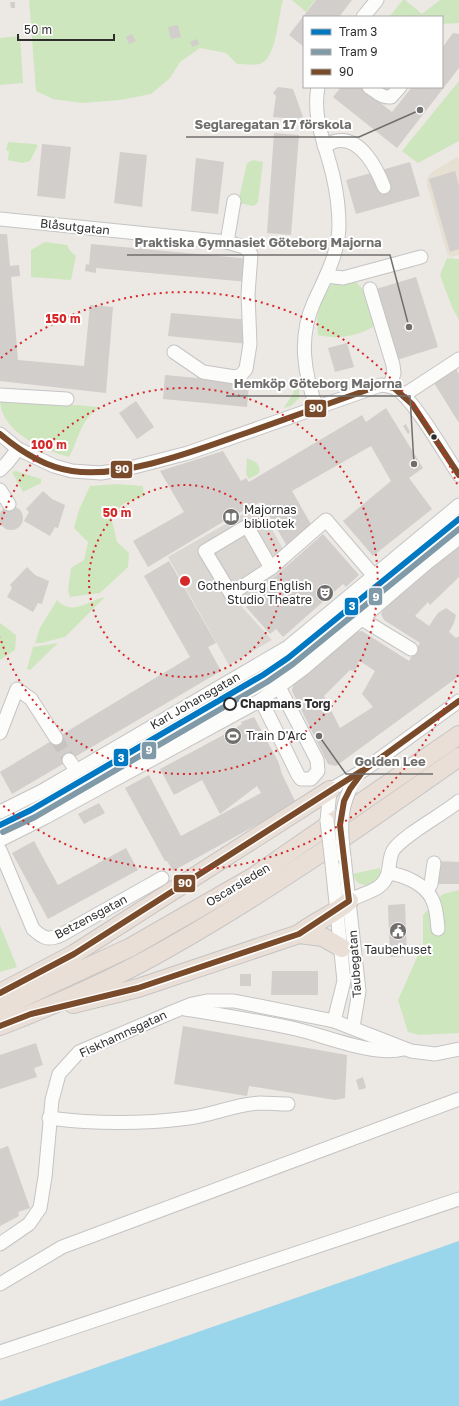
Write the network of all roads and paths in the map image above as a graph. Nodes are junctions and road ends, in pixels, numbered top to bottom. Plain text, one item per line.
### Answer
1 (377, 0) edge
2 (364, 16) edge
3 (318, 88) edge
4 (370, 88) edge
5 (399, 88) edge
6 (324, 146) junction
7 (384, 188) dead end
8 (234, 201) dead end
9 (0, 219) edge
10 (227, 242) junction
11 (421, 258) dead end
12 (326, 276) junction
13 (370, 289) dead end
14 (174, 352) dead end
15 (459, 360) edge
16 (390, 386) junction
17 (0, 395) edge
18 (404, 395) junction
19 (67, 399) dead end
20 (317, 408) junction
21 (0, 434) edge
22 (18, 449) junction
23 (0, 470) edge
24 (459, 475) edge
25 (0, 490) edge
26 (9, 504) dead end
27 (459, 505) edge
28 (459, 519) edge
29 (459, 527) edge
30 (459, 538) edge
31 (271, 568) junction
32 (374, 576) junction
33 (360, 618) junction
34 (411, 649) dead end
35 (279, 686) junction
36 (261, 700) junction
37 (459, 702) edge
38 (0, 733) edge
39 (459, 735) edge
40 (56, 738) tunnel mouth
41 (110, 750) junction
42 (459, 757) edge
43 (364, 770) junction
44 (116, 778) junction
45 (329, 797) junction
46 (459, 801) edge
47 (0, 812) edge
48 (298, 816) junction
49 (327, 822) junction
50 (341, 836) junction
51 (0, 840) edge
52 (0, 850) edge
53 (434, 863) dead end
54 (388, 873) junction
55 (162, 878) dead end
56 (427, 891) junction
57 (344, 906) junction
58 (438, 929) dead end
59 (299, 934) junction
60 (342, 948) junction
61 (0, 993) edge
62 (0, 1008) edge
63 (182, 1008) junction
64 (31, 1014) junction
65 (334, 1021) junction
66 (0, 1026) edge
67 (353, 1027) junction
68 (404, 1049) junction
69 (459, 1049) edge
70 (459, 1099) edge
71 (288, 1104) dead end
72 (49, 1118) junction
73 (459, 1199) edge
74 (0, 1244) edge
75 (0, 1284) edge
76 (0, 1352) edge

1 - 2 street
3 - 6 street
4 - 5 street
6 - 7 street
6 - 12 street
8 - 10 street
9 - 10 street, Blåsutgatan
10 - 14 street, Blåsutgatan
11 - 12 street
12 - 20 street
13 - 16 street
15 - 18 street
16 - 18 street
16 - 20 street
17 - 19 street
18 - 24 street
20 - 22 street
21 - 22 street
22 - 23 street
25 - 26 street
27 - 32 street, Karl Johansgatan
28 - 41 street
29 - 44 street
30 - 33 street
31 - 31 street
31 - 32 street
32 - 41 street, Karl Johansgatan
33 - 34 street
33 - 35 street
35 - 36 street
35 - 36 street
36 - 44 street
37 - 43 street
38 - 40 street
39 - 62 highway, Oscarsleden
41 - 47 street, Karl Johansgatan
42 - 64 highway, Oscarsleden
43 - 45 street
43 - 50 street, Taubegatan, bridge
44 - 51 street
45 - 48 highway
45 - 49 street, Taubegatan
46 - 54 street
48 - 49 highway
48 - 61 highway
49 - 50 street
49 - 57 street, Taubegatan, bridge
50 - 57 street, Taubegatan, bridge
52 - 55 street, Betzensgatan
53 - 56 street
54 - 56 street
54 - 57 street
56 - 58 street
57 - 59 highway
57 - 60 street, Taubegatan
57 - 67 street, Taubegatan
59 - 60 highway
59 - 64 highway
60 - 65 street, Taubegatan
63 - 65 street, Fiskhamnsgatan
63 - 68 street
63 - 72 street, Fiskhamnsgatan
64 - 66 highway, Oscarsleden
65 - 67 street, Fiskhamnsgatan
67 - 68 street, Fiskhamnsgatan
68 - 69 street
70 - 75 street
71 - 72 street
72 - 74 street, Fiskhamnsgatan
73 - 76 street

